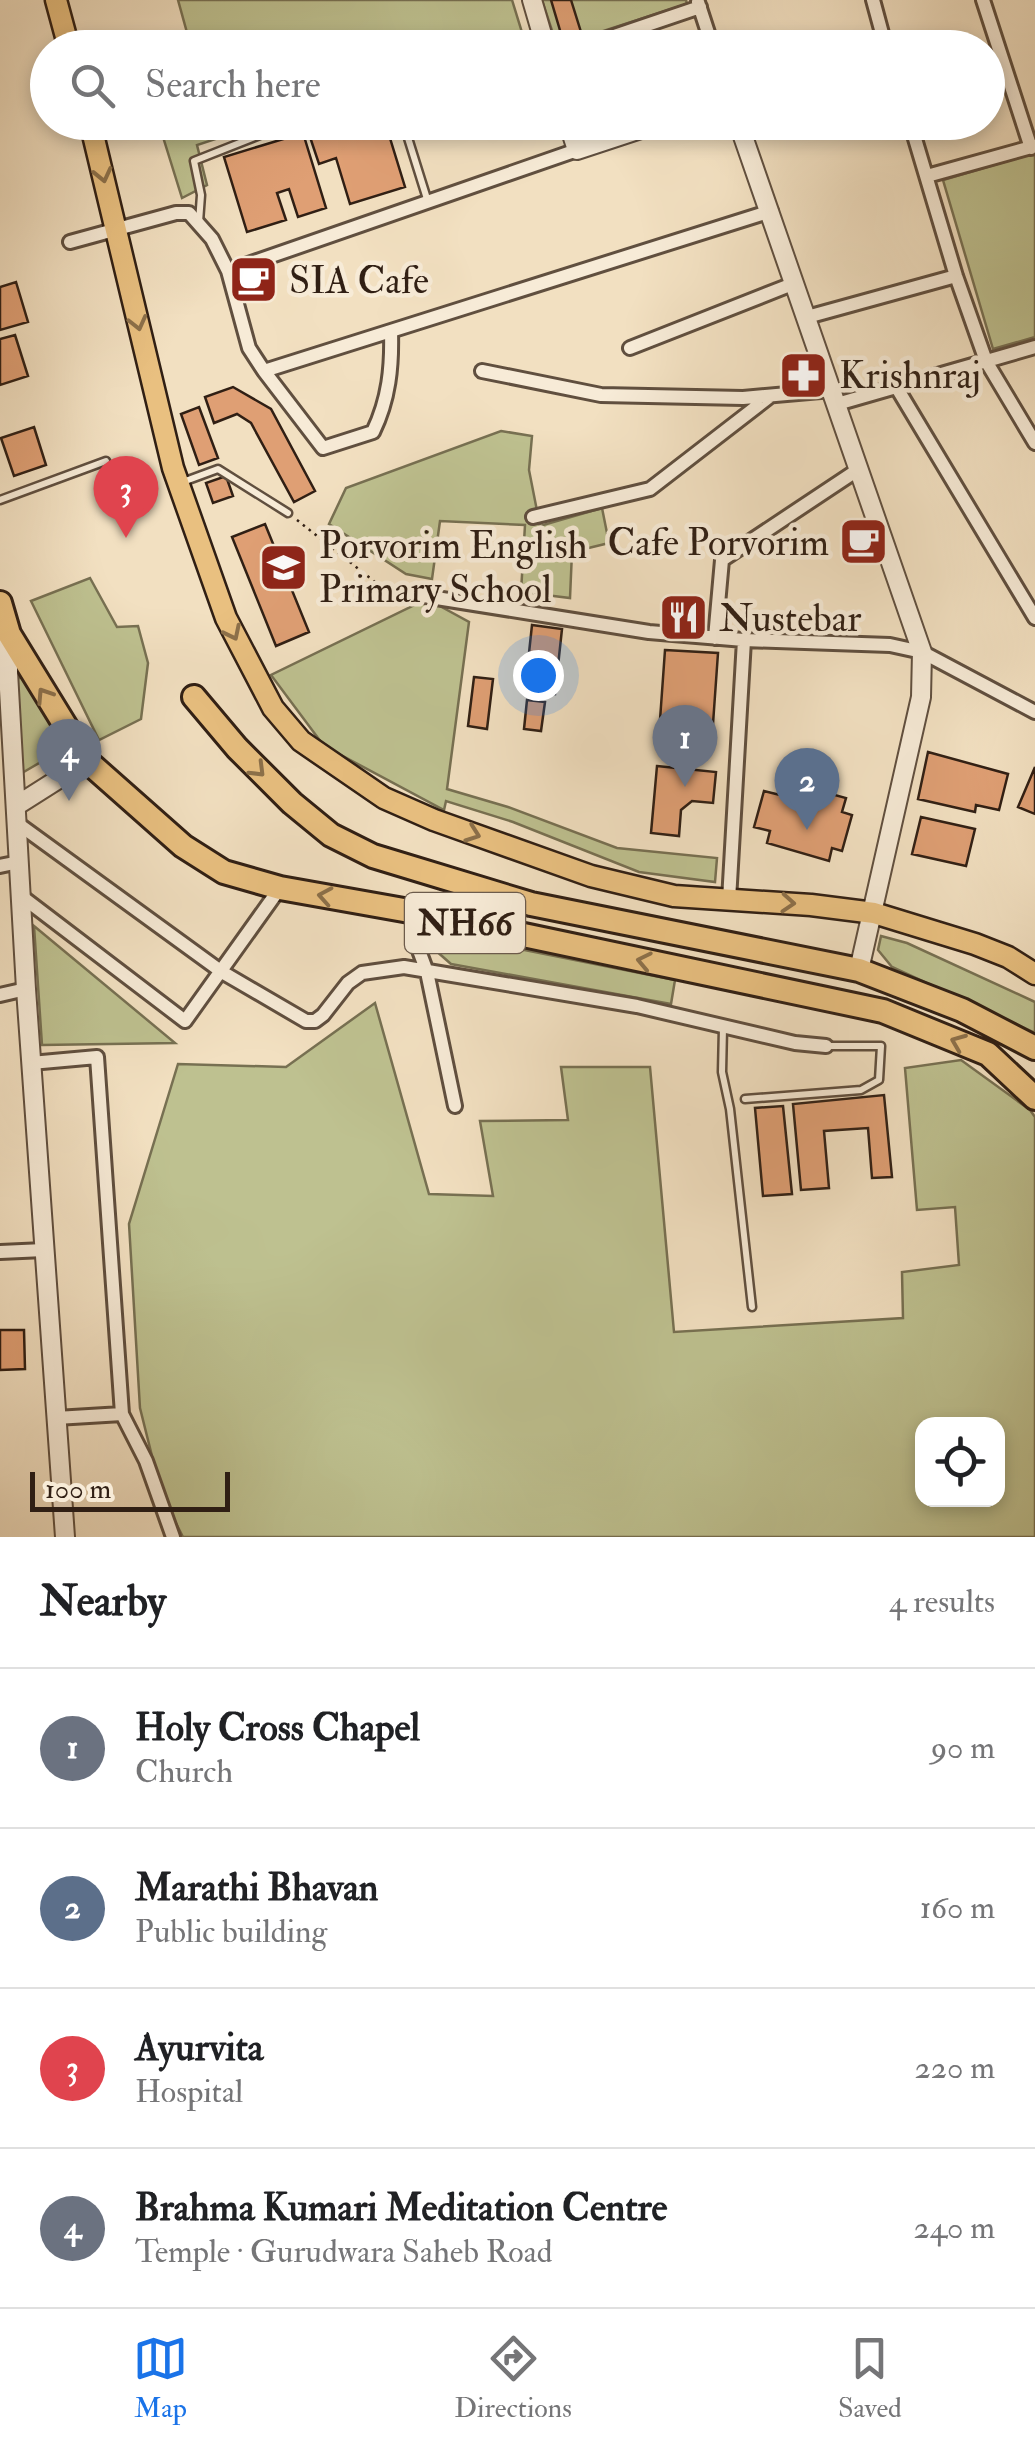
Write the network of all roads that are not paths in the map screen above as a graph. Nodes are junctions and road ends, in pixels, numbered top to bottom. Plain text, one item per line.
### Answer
1 (56, 0) edge
2 (532, 0) edge
3 (873, 0) edge
4 (983, 0) edge
5 (698, 4) edge
6 (64, 30) edge
7 (541, 30) edge
8 (628, 30) edge
9 (707, 30) edge
10 (881, 30) edge
11 (993, 30) edge
12 (1005, 65) edge
13 (94, 140) edge
14 (248, 140) edge
15 (409, 140) edge
16 (574, 140) edge
17 (607, 140) edge
18 (744, 140) edge
19 (916, 140) edge
20 (1033, 147) edge
21 (577, 150) junction
22 (927, 176) junction
23 (428, 202) junction
24 (770, 211) junction
25 (199, 224) junction
26 (115, 228) junction
27 (70, 242) dead end
28 (228, 271) junction
29 (956, 276) junction
30 (795, 283) junction
31 (807, 317) junction
32 (391, 332) junction
33 (1035, 347) edge
34 (630, 348) dead end
35 (986, 361) junction
36 (482, 370) dead end
37 (264, 371) junction
38 (897, 388) junction
39 (770, 395) junction
40 (834, 397) junction
41 (1035, 443) edge
42 (106, 461) dead end
43 (859, 469) junction
44 (179, 484) junction
45 (0, 500) edge
46 (288, 513) road end
47 (533, 517) dead end
48 (404, 593) road end
49 (0, 603) edge
50 (1035, 618) edge
51 (8, 634) junction
52 (714, 638) junction
53 (744, 640) junction
54 (922, 652) junction
55 (194, 697) dead end
56 (1034, 709) edge
57 (87, 761) junction
58 (17, 814) junction
59 (19, 862) junction
60 (0, 866) edge
61 (280, 888) junction
62 (21, 896) junction
63 (729, 900) junction
64 (415, 912) junction
65 (874, 913) junction
66 (859, 970) junction
67 (222, 972) junction
68 (426, 972) junction
69 (1035, 974) edge
70 (26, 989) junction
71 (0, 995) edge
72 (723, 1026) junction
73 (826, 1046) joint
74 (1034, 1048) edge
75 (31, 1063) junction
76 (1035, 1098) edge
77 (745, 1099) dead end
78 (455, 1106) dead end
79 (44, 1250) junction
80 (0, 1252) edge
81 (752, 1307) dead end
82 (122, 1414) junction
83 (56, 1418) junction
84 (65, 1537) edge
85 (173, 1537) edge

1 - 6 main road
2 - 7 street
3 - 10 street
4 - 11 street
5 - 8 street
5 - 9 street
12 - 20 street
13 -> 26 main road, NH66
14 - 25 lane
15 - 23 lane
16 - 21 street
17 - 21 street
18 - 24 street
19 - 22 street
20 - 22 street
21 - 23 street
22 - 29 street
23 - 28 street
24 - 30 street
24 - 32 street
25 - 26 street
25 - 28 street
26 - 27 street
26 -> 44 main road, NH66
28 - 37 street
29 - 31 street
29 - 35 street
30 - 31 street
30 - 34 street
31 - 40 street
32 - 37 street
32 - 37 street
33 - 35 street
35 - 38 street
35 - 41 street
36 - 39 street
38 - 40 street
38 - 50 street
39 - 40 street
39 - 47 street
40 - 43 street
42 - 45 lane
43 - 52 street
43 - 54 street
44 - 46 lane
44 -> 63 main road, NH66
48 - 52 street
49 - 51 highway, NH66
57 -> 51 highway, NH66
51 - 58 street
52 - 53 street
53 - 54 street
53 - 63 street
54 - 56 street
54 - 65 street
55 -> 66 highway
57 - 58 street
57 - 61 highway, NH66
58 - 59 street
58 - 67 street
59 - 60 street
59 - 62 street
64 -> 61 highway, NH66
61 - 67 street
62 - 67 street
62 - 70 street
63 -> 65 main road, NH66
64 - 68 street
76 -> 64 highway, NH66
65 - 66 street
65 - 69 main road
66 - 74 highway
67 - 68 street
68 - 72 street
68 - 78 street
70 - 71 street
70 - 75 street
72 - 73 street
72 - 81 lane
73 - 77 lane
75 - 79 street
75 - 82 street
79 - 80 street
79 - 83 street
82 - 83 street
82 - 85 street
83 - 84 street

